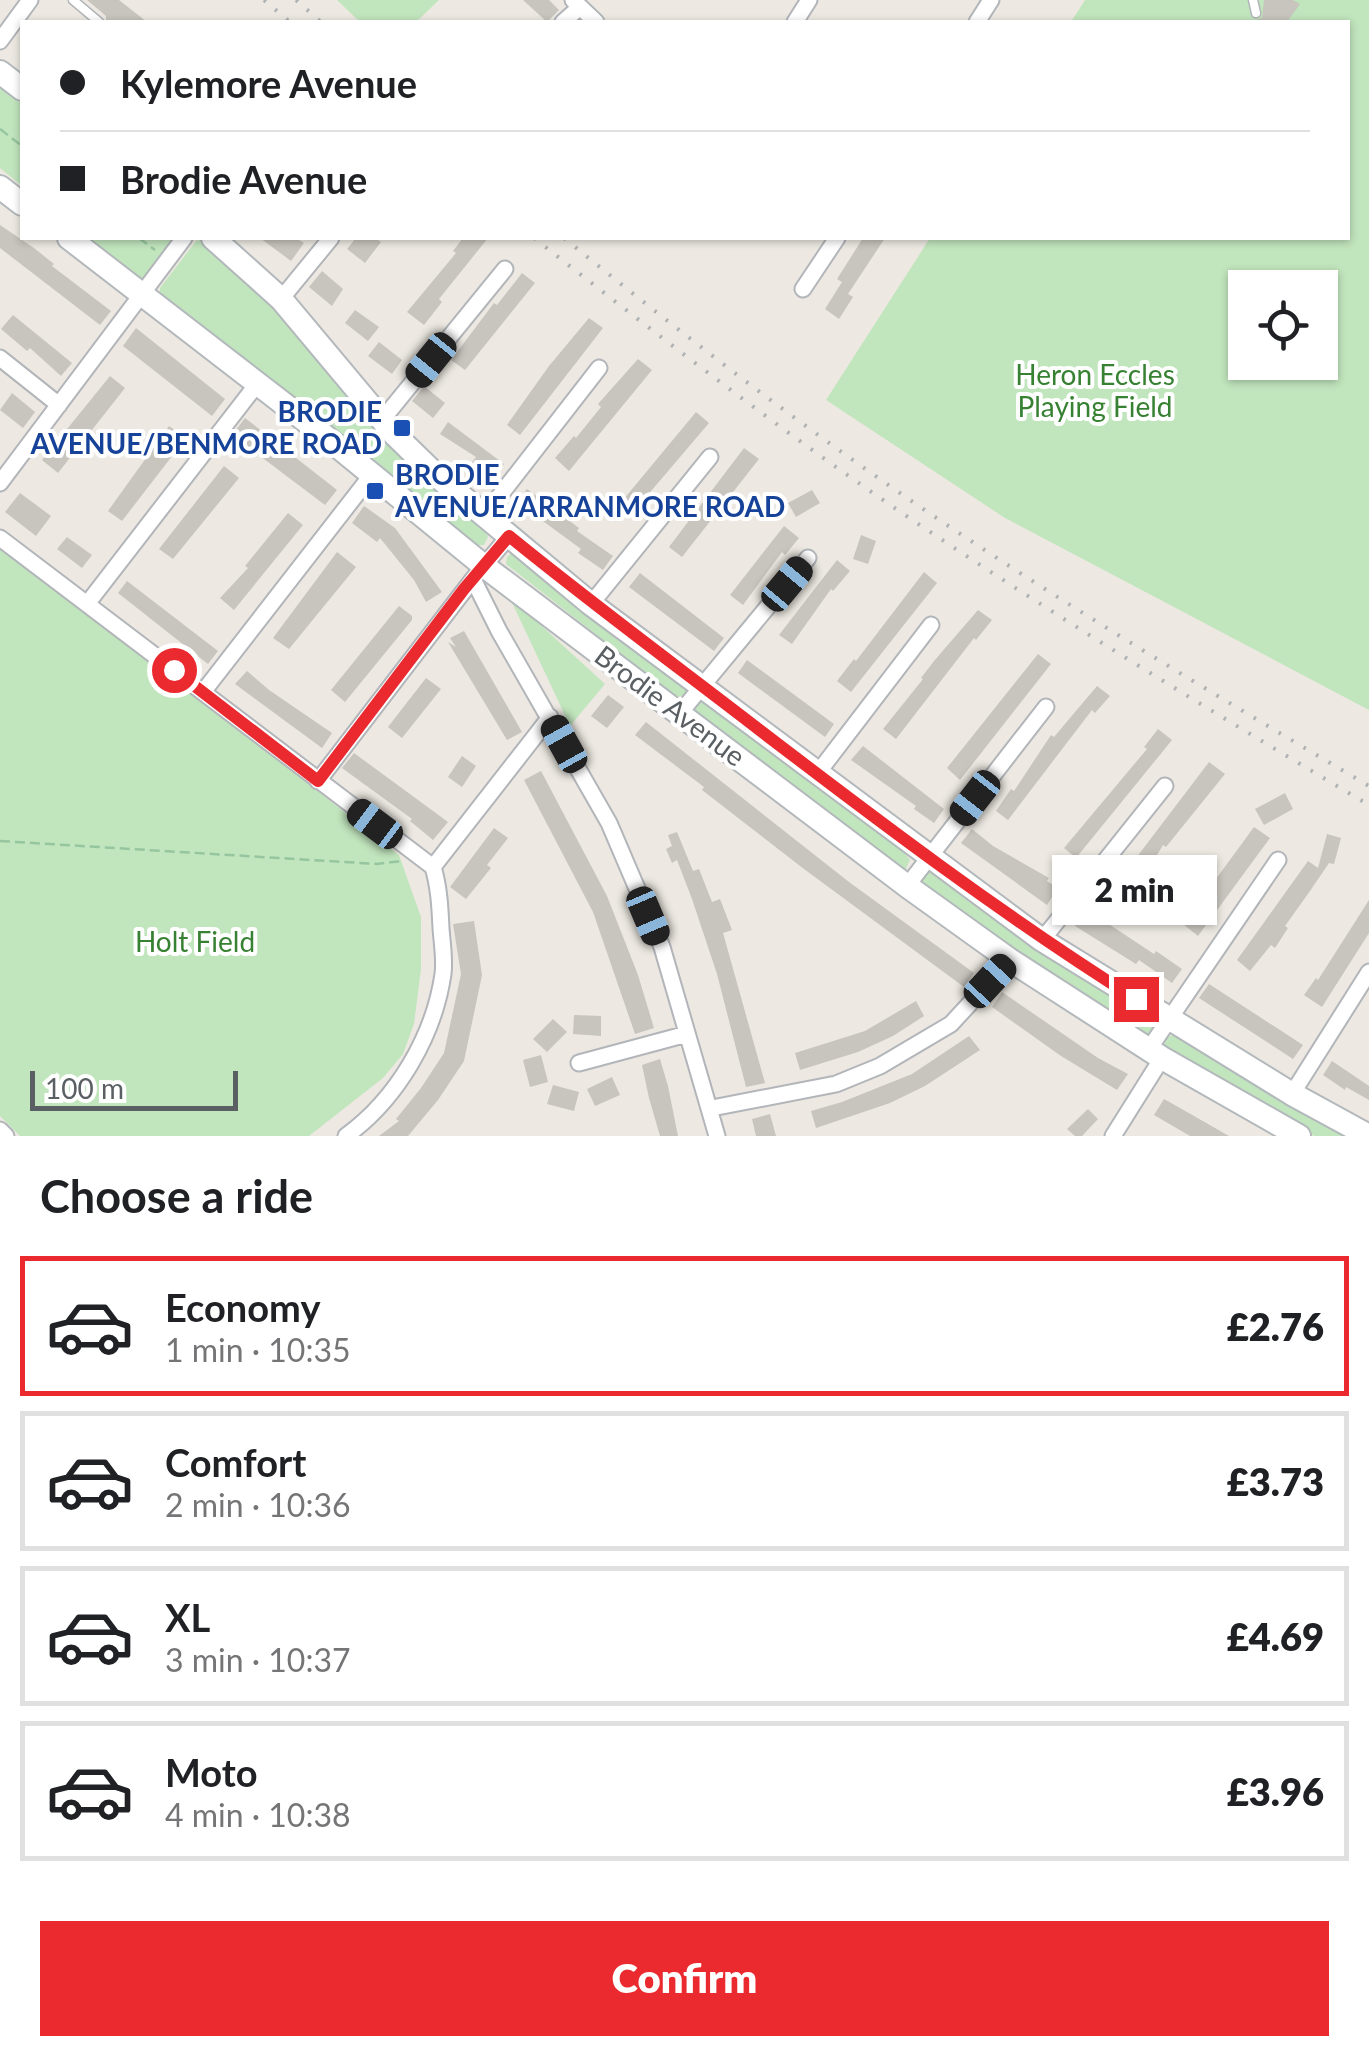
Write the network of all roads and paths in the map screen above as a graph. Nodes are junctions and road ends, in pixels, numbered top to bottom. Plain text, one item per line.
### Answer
1 (30, 0) edge
2 (73, 0) edge
3 (1253, 0) edge
4 (1256, 13) dead end
5 (97, 20) edge
6 (0, 41) edge
7 (0, 72) edge
8 (20, 88) edge
9 (0, 129) edge
10 (20, 144) edge
11 (0, 187) edge
12 (20, 202) edge
13 (71, 240) edge
14 (142, 240) edge
15 (183, 240) edge
16 (215, 240) edge
17 (329, 240) edge
18 (836, 240) edge
19 (168, 260) junction
20 (505, 270) dead end
21 (804, 289) dead end
22 (140, 293) junction
23 (281, 299) junction
24 (0, 358) edge
25 (599, 368) dead end
26 (257, 384) junction
27 (59, 405) junction
28 (382, 420) junction
29 (710, 457) dead end
30 (373, 474) junction
31 (0, 483) edge
32 (484, 516) junction
33 (509, 536) junction
34 (0, 538) edge
35 (808, 558) dead end
36 (479, 572) junction
37 (87, 604) junction
38 (592, 604) junction
39 (931, 625) dead end
40 (702, 686) junction
41 (203, 692) junction
42 (1046, 706) dead end
43 (680, 713) junction
44 (550, 717) junction
45 (817, 774) junction
46 (318, 781) junction
47 (1165, 786) dead end
48 (0, 840) edge
49 (928, 858) junction
50 (1278, 860) dead end
51 (401, 861) dead end
52 (433, 867) junction
53 (908, 886) junction
54 (1042, 940) junction
55 (1010, 960) junction
56 (1369, 972) edge
57 (1167, 1019) junction
58 (688, 1034) junction
59 (1156, 1054) junction
60 (578, 1063) dead end
61 (1292, 1094) junction
62 (712, 1108) junction
63 (0, 1130) edge
64 (6, 1136) edge
65 (346, 1136) edge
66 (717, 1136) edge
67 (1113, 1136) edge
68 (1298, 1136) edge
69 (1369, 1136) edge

1 - 6 street
2 - 5 lane
3 - 4 lane
7 - 8 street
9 - 10 path
11 - 12 street
13 - 22 street, Brodie Avenue
14 - 19 path
15 - 19 street
16 - 23 street, Brodie Avenue
17 - 23 street
18 - 21 street
19 - 22 street
20 - 28 street
22 - 26 street, Brodie Avenue
22 - 27 street
23 - 28 street, Brodie Avenue
24 - 27 street
25 - 32 street
26 - 30 street, Brodie Avenue
26 - 37 street
27 - 31 street
28 - 32 street, Brodie Avenue
29 - 38 street
30 - 36 street, Brodie Avenue
30 - 41 street
32 - 33 street, Brodie Avenue
33 - 36 street
33 - 38 street, Brodie Avenue
34 - 37 street
35 - 40 street
36 - 43 street, Brodie Avenue
36 - 44 street
36 - 46 street
37 - 41 street
38 - 40 street, Brodie Avenue
39 - 45 street
40 - 43 street
40 - 45 street, Brodie Avenue
41 - 46 street
42 - 49 street
43 - 53 street, Brodie Avenue
44 - 52 street
44 - 58 street
45 - 49 street, Brodie Avenue
46 - 52 street
47 - 54 street
48 - 51 path
49 - 53 street
49 - 54 street, Brodie Avenue
50 - 57 street
52 - 65 street
53 - 55 street, Brodie Avenue
54 - 57 street, Brodie Avenue
55 - 59 street, Brodie Avenue
55 - 62 street
56 - 61 street
57 - 59 street
57 - 61 street, Brodie Avenue
58 - 60 street
58 - 62 street
59 - 67 street
59 - 68 street, Brodie Avenue
61 - 69 street, Brodie Avenue
62 - 66 street
63 - 64 street

